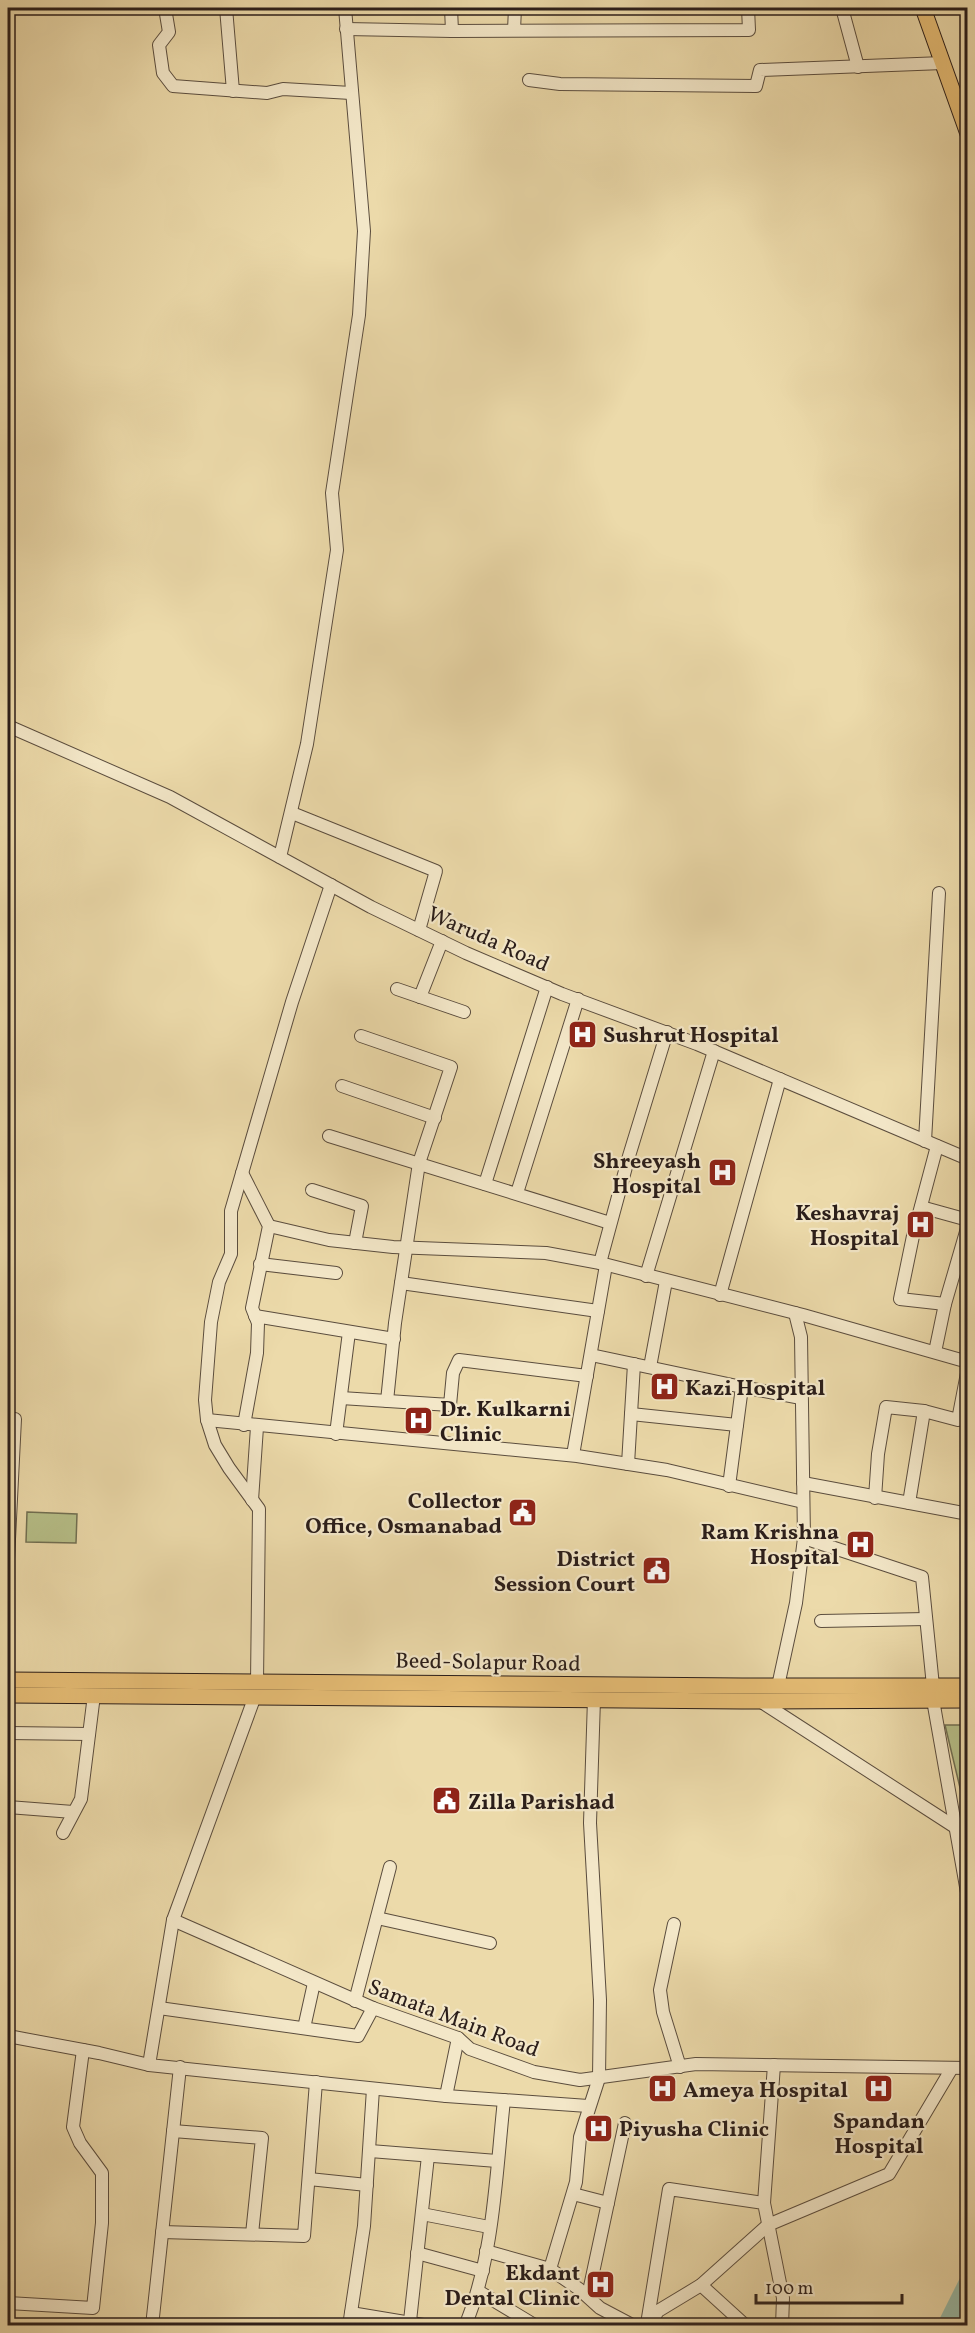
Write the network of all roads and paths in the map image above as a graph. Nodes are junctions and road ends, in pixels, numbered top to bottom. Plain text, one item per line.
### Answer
1 (165, 8) edge
2 (226, 8) edge
3 (345, 8) edge
4 (451, 8) edge
5 (515, 8) edge
6 (748, 8) edge
7 (842, 8) edge
8 (923, 8) edge
9 (346, 29) junction
10 (514, 30) junction
11 (452, 31) junction
12 (943, 63) junction
13 (858, 67) junction
14 (529, 80) dead end
15 (233, 91) junction
16 (351, 93) junction
17 (968, 134) edge
18 (8, 726) edge
19 (292, 813) junction
20 (280, 857) junction
21 (331, 885) junction
22 (939, 893) dead end
23 (419, 930) junction
24 (442, 942) junction
25 (547, 987) junction
26 (397, 989) dead end
27 (420, 997) junction
28 (578, 999) junction
29 (464, 1012) dead end
30 (667, 1032) junction
31 (362, 1036) dead end
32 (714, 1051) junction
33 (780, 1079) junction
34 (342, 1086) dead end
35 (435, 1118) junction
36 (329, 1136) dead end
37 (931, 1144) junction
38 (968, 1159) edge
39 (419, 1163) junction
40 (242, 1173) junction
41 (486, 1184) junction
42 (312, 1190) dead end
43 (517, 1193) junction
44 (921, 1207) junction
45 (968, 1220) edge
46 (610, 1223) junction
47 (968, 1225) edge
48 (269, 1226) junction
49 (355, 1243) junction
50 (407, 1248) junction
51 (260, 1264) junction
52 (603, 1264) junction
53 (336, 1273) dead end
54 (646, 1276) junction
55 (666, 1281) junction
56 (402, 1283) junction
57 (720, 1295) junction
58 (945, 1304) junction
59 (598, 1311) junction
60 (795, 1313) junction
61 (255, 1316) junction
62 (349, 1332) junction
63 (394, 1339) junction
64 (934, 1352) junction
65 (591, 1355) junction
66 (968, 1362) edge
67 (634, 1364) junction
68 (650, 1367) junction
69 (968, 1368) edge
70 (587, 1376) junction
71 (742, 1387) junction
72 (341, 1398) junction
73 (801, 1398) junction
74 (387, 1401) junction
75 (924, 1412) junction
76 (631, 1414) junction
77 (15, 1419) dead end
78 (207, 1420) junction
79 (737, 1425) junction
80 (250, 1426) junction
81 (336, 1434) junction
82 (573, 1455) junction
83 (628, 1464) junction
84 (803, 1483) junction
85 (729, 1486) junction
86 (875, 1498) junction
87 (252, 1500) junction
88 (803, 1502) junction
89 (909, 1503) junction
90 (963, 1513) dead end
91 (804, 1538) junction
92 (8, 1559) edge
93 (926, 1619) junction
94 (821, 1621) dead end
95 (8, 1680) edge
96 (778, 1686) junction
97 (968, 1686) edge
98 (256, 1689) junction
99 (933, 1693) junction
100 (8, 1695) edge
101 (94, 1695) junction
102 (594, 1699) junction
103 (968, 1700) edge
104 (760, 1701) junction
105 (8, 1734) edge
106 (89, 1734) junction
107 (8, 1807) edge
108 (74, 1812) junction
109 (955, 1827) junction
110 (63, 1833) dead end
111 (390, 1867) dead end
112 (968, 1898) edge
113 (377, 1918) junction
114 (172, 1920) junction
115 (674, 1924) dead end
116 (490, 1943) dead end
117 (314, 1983) junction
118 (355, 2001) junction
119 (159, 2008) junction
120 (373, 2008) junction
121 (304, 2028) junction
122 (8, 2036) edge
123 (458, 2038) junction
124 (83, 2050) junction
125 (149, 2065) junction
126 (774, 2065) junction
127 (180, 2067) junction
128 (680, 2067) junction
129 (968, 2068) edge
130 (951, 2071) junction
131 (968, 2075) edge
132 (599, 2078) junction
133 (316, 2082) junction
134 (373, 2089) junction
135 (446, 2096) junction
136 (504, 2100) junction
137 (588, 2106) junction
138 (625, 2123) dead end
139 (173, 2131) junction
140 (370, 2151) junction
141 (428, 2156) junction
142 (497, 2161) junction
143 (309, 2179) junction
144 (367, 2184) junction
145 (573, 2194) junction
146 (608, 2203) junction
147 (764, 2203) junction
148 (422, 2214) junction
149 (768, 2225) junction
150 (489, 2226) junction
151 (162, 2232) junction
152 (252, 2234) junction
153 (486, 2251) junction
154 (417, 2253) junction
155 (550, 2269) junction
156 (483, 2271) junction
157 (701, 2285) junction
158 (478, 2290) junction
159 (588, 2296) junction
160 (8, 2303) edge
161 (350, 2319) edge
162 (410, 2321) junction
163 (152, 2325) edge
164 (429, 2325) edge
165 (465, 2325) edge
166 (536, 2325) edge
167 (634, 2325) edge
168 (648, 2325) edge
169 (746, 2325) edge
170 (782, 2325) edge

1 - 15 street
2 - 15 street
3 - 9 street
4 - 11 street
5 - 10 street
6 - 10 street
7 - 13 street
8 - 12 main road
9 - 11 street
9 - 16 street
10 - 11 street
12 - 13 street
12 - 17 main road
13 - 14 street
15 - 16 street
16 - 19 street
18 - 20 street, Waruda Road
19 - 20 street
19 - 23 street
20 - 21 street, Waruda Road
21 - 23 street, Waruda Road
21 - 40 street
22 - 37 street
23 - 24 street, Waruda Road
24 - 25 street, Waruda Road
24 - 27 street
25 - 28 street, Waruda Road
25 - 41 street
26 - 27 street
27 - 29 street
28 - 30 street, Waruda Road
28 - 43 street
30 - 32 street, Waruda Road
30 - 46 street
31 - 35 street
32 - 33 street, Waruda Road
32 - 54 street
33 - 37 street, Waruda Road
33 - 57 street
34 - 35 street
35 - 39 street
36 - 39 street
37 - 38 street, Waruda Road
37 - 44 street
39 - 41 street
39 - 50 street
40 - 48 street
40 - 78 street
41 - 43 street
42 - 49 street
43 - 46 street
44 - 45 street
44 - 58 street
46 - 52 street
47 - 58 street
48 - 49 street
48 - 51 street
49 - 50 street
50 - 52 street
50 - 56 street
51 - 53 street
51 - 61 street
52 - 54 street
52 - 59 street
54 - 55 street
55 - 57 street
55 - 68 street
56 - 59 street
56 - 63 street
57 - 60 street
58 - 64 street
59 - 65 street
60 - 64 street
60 - 73 street
61 - 62 street
61 - 80 street
62 - 63 street
62 - 72 street
63 - 74 street
64 - 66 street
65 - 67 street
65 - 70 street
67 - 68 street
67 - 76 street
68 - 71 street
69 - 75 street
70 - 74 street
70 - 82 street
71 - 73 street
71 - 79 street
72 - 74 street
72 - 81 street
73 - 84 street
75 - 86 street
75 - 89 street
76 - 79 street
76 - 83 street
77 - 92 street
78 - 80 street
78 - 87 street
79 - 85 street
80 - 81 street
80 - 87 street
81 - 82 street
82 - 83 street
83 - 85 street
84 - 86 street
84 - 88 street
85 - 88 street
86 - 89 street
87 - 98 street
88 - 91 street
89 - 90 street
91 - 93 street
91 - 96 street
93 - 94 street
93 - 99 street
95 - 98 main road, Beed-Solapur Road
96 - 98 main road, Beed-Solapur Road
96 - 99 main road, Beed-Solapur Road
97 - 99 main road, Beed-Solapur Road
98 - 101 main road, Beed-Solapur Road
98 - 102 main road, Beed-Solapur Road
98 - 114 street
99 - 103 main road, Beed-Solapur Road
99 - 104 main road, Beed-Solapur Road
99 - 109 street
100 - 101 main road, Beed-Solapur Road
101 - 106 street
102 - 104 main road, Beed-Solapur Road
102 - 132 street
104 - 109 street
105 - 106 street
106 - 108 street
107 - 108 street
108 - 110 street
109 - 112 street
111 - 113 street
113 - 116 street
113 - 118 street
114 - 117 street, Samata Main Road
114 - 119 street
115 - 128 street
117 - 118 street, Samata Main Road
117 - 121 street
118 - 120 street, Samata Main Road
119 - 121 street
119 - 125 street
120 - 121 street
120 - 123 street, Samata Main Road
122 - 124 street
123 - 132 street, Samata Main Road
123 - 135 street
124 - 125 street
124 - 160 street
125 - 127 street
126 - 128 street, Samata Main Road
126 - 130 street, Samata Main Road
126 - 147 street
127 - 133 street
127 - 139 street
128 - 132 street, Samata Main Road
129 - 130 street
130 - 131 street
130 - 149 street
132 - 137 street
133 - 134 street
133 - 143 street
134 - 135 street
134 - 140 street
135 - 136 street
136 - 137 street
136 - 142 street
137 - 145 street
138 - 146 street
139 - 151 street
139 - 152 street
140 - 141 street
140 - 144 street
141 - 142 street
141 - 148 street
142 - 150 street
143 - 144 street
143 - 152 street
144 - 161 street
145 - 146 street
145 - 155 street
146 - 159 street
147 - 149 street
147 - 168 street
148 - 150 street
148 - 154 street
149 - 157 street
149 - 170 street
150 - 153 street
151 - 152 street
151 - 163 street
153 - 155 street
153 - 156 street
154 - 156 street
154 - 162 street
155 - 159 street
156 - 158 street
157 - 168 street
157 - 169 street
158 - 165 street
158 - 166 street
159 - 167 street
161 - 162 street
162 - 164 street

